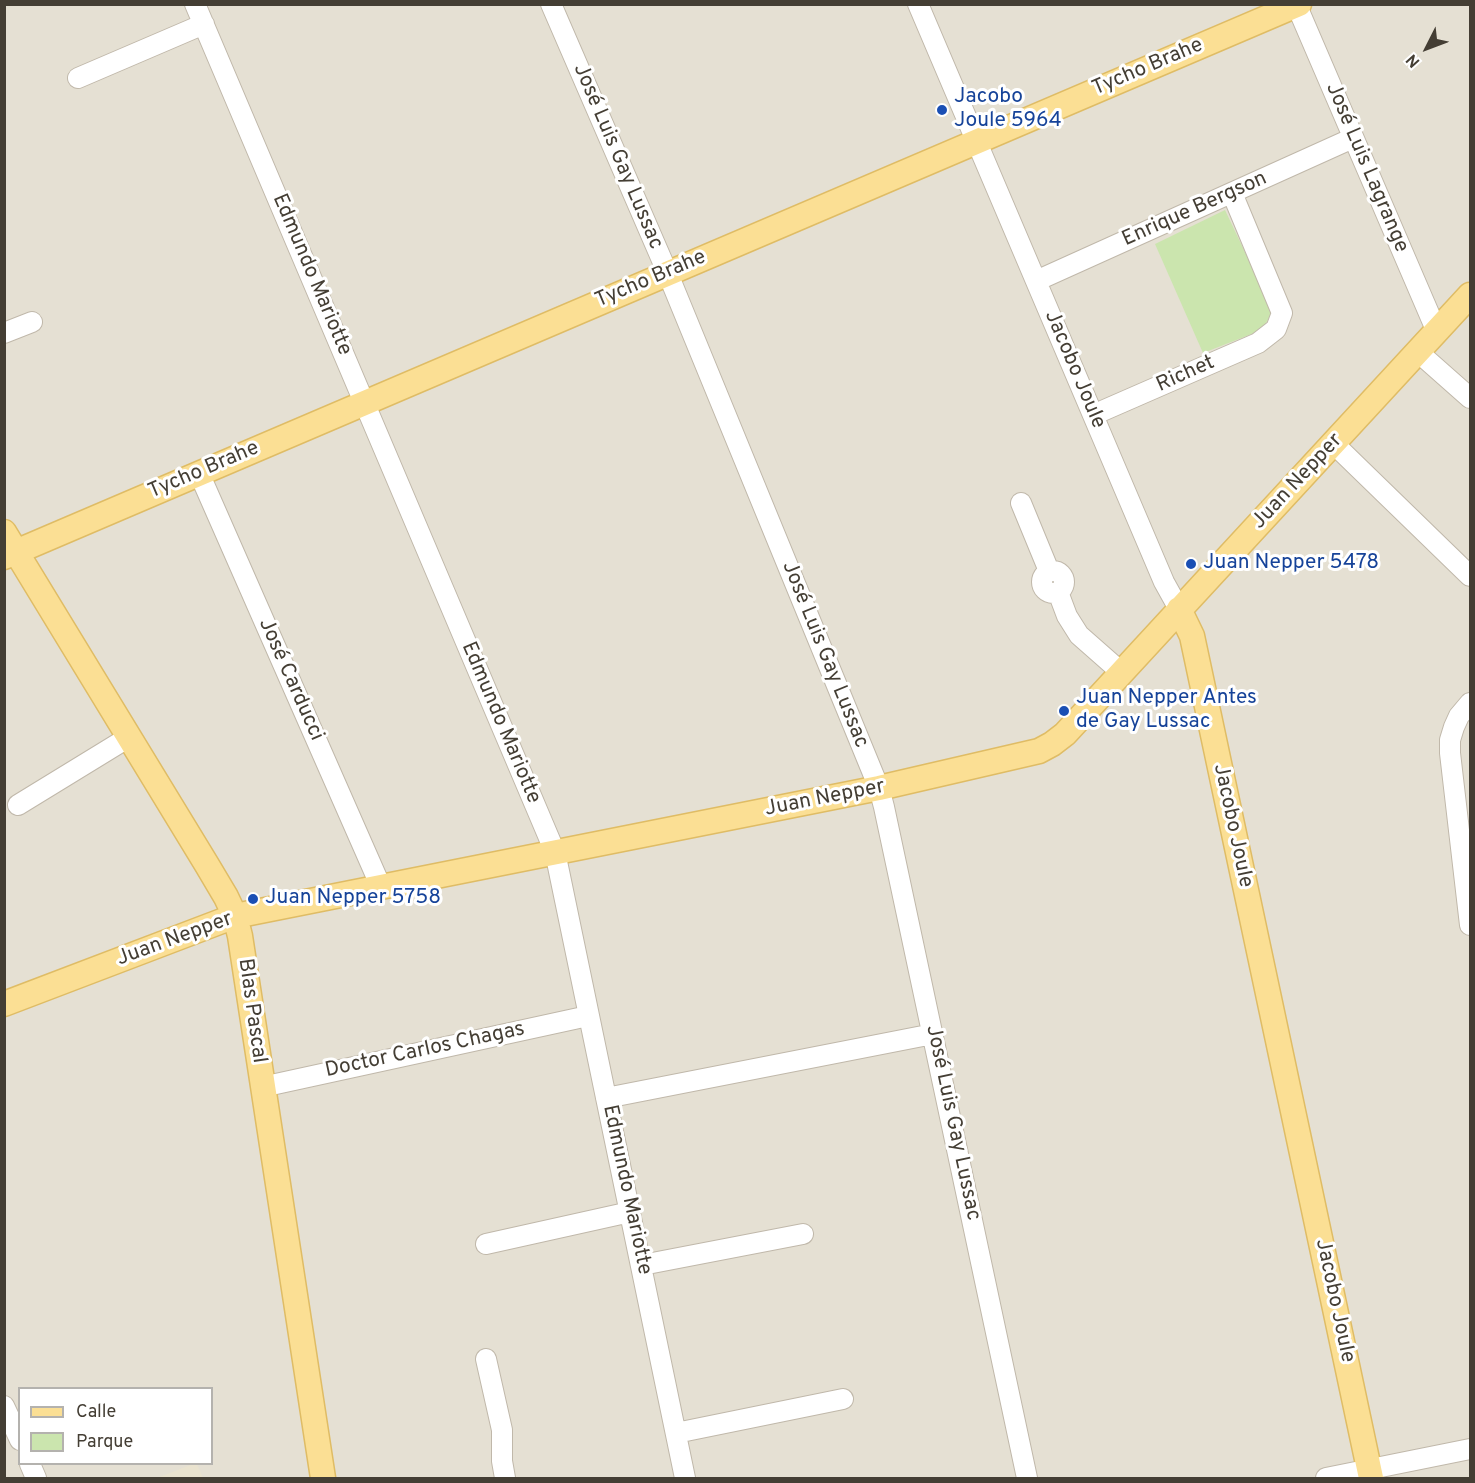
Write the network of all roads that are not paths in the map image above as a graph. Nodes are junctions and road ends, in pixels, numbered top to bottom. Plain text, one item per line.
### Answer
1 (195, 4) edge
2 (551, 4) edge
3 (918, 4) edge
4 (1297, 5) edge
5 (204, 24) junction
6 (78, 78) dead end
7 (1353, 138) junction
8 (976, 142) junction
9 (1232, 193) junction
10 (668, 273) junction
11 (1036, 281) junction
12 (1470, 295) edge
13 (32, 322) dead end
14 (1437, 332) junction
15 (4, 333) edge
16 (1418, 352) junction
17 (1470, 398) edge
18 (366, 404) junction
19 (1093, 416) junction
20 (1333, 443) junction
21 (199, 473) junction
22 (1021, 503) dead end
23 (9, 547) edge
24 (1470, 576) edge
25 (1179, 609) junction
26 (1121, 672) junction
27 (1470, 703) edge
28 (129, 737) junction
29 (879, 788) junction
30 (18, 805) dead end
31 (555, 852) junction
32 (381, 887) junction
33 (235, 916) junction
34 (1470, 925) edge
35 (4, 1004) edge
36 (588, 1016) junction
37 (933, 1034) junction
38 (262, 1086) junction
39 (606, 1098) junction
40 (630, 1212) junction
41 (803, 1234) dead end
42 (486, 1244) dead end
43 (642, 1265) junction
44 (486, 1359) dead end
45 (843, 1399) dead end
46 (4, 1406) edge
47 (676, 1433) junction
48 (18, 1436) edge
49 (1470, 1449) edge
50 (30, 1465) edge
51 (1371, 1474) edge
52 (36, 1479) edge
53 (323, 1479) edge
54 (506, 1479) edge
55 (685, 1479) edge
56 (1027, 1479) edge
57 (1326, 1479) edge

1 - 5 street, Edmundo Mariotte
2 - 10 street, José Luis Gay Lussac
3 - 8 street, Jacobo Joule
4 - 7 street, José Luis Lagrange
4 - 8 main road, Tycho Brahe
5 - 6 street
5 - 18 street, Edmundo Mariotte
7 - 9 street, Enrique Bergson
7 - 14 street, José Luis Lagrange
8 - 10 main road, Tycho Brahe
8 - 11 street, Jacobo Joule
9 - 11 street, Enrique Bergson
9 - 19 street, Richet
10 - 18 main road, Tycho Brahe
10 - 29 street, José Luis Gay Lussac
11 - 19 street, Jacobo Joule
12 - 14 main road, Juan Nepper
13 - 15 street
14 - 16 main road, Juan Nepper
16 - 17 street
16 - 20 main road, Juan Nepper
18 - 21 main road, Tycho Brahe
18 - 31 street, Edmundo Mariotte
19 - 25 street, Jacobo Joule
20 - 24 street
20 - 25 main road, Juan Nepper
21 - 23 main road, Tycho Brahe
21 - 32 street, José Carducci
22 - 26 street
23 - 28 main road, Blas Pascal
25 - 26 main road, Juan Nepper
25 - 51 main road, Jacobo Joule
26 - 29 main road, Juan Nepper
27 - 34 street
28 - 30 street
28 - 33 main road, Blas Pascal
29 - 31 main road, Juan Nepper
29 - 37 street, José Luis Gay Lussac
31 - 32 main road, Juan Nepper
31 - 36 street, Edmundo Mariotte
32 - 33 main road, Juan Nepper
33 - 35 main road, Juan Nepper
33 - 38 main road, Blas Pascal
36 - 38 street, Doctor Carlos Chagas
36 - 39 street, Edmundo Mariotte
37 - 39 street
37 - 56 street, José Luis Gay Lussac
38 - 53 main road, Blas Pascal
39 - 40 street, Edmundo Mariotte
40 - 42 street
40 - 43 street, Edmundo Mariotte
41 - 43 street
43 - 47 street, Edmundo Mariotte
44 - 54 street
45 - 47 street
46 - 48 street
47 - 55 street, Edmundo Mariotte
49 - 51 street
50 - 52 street
51 - 57 street

